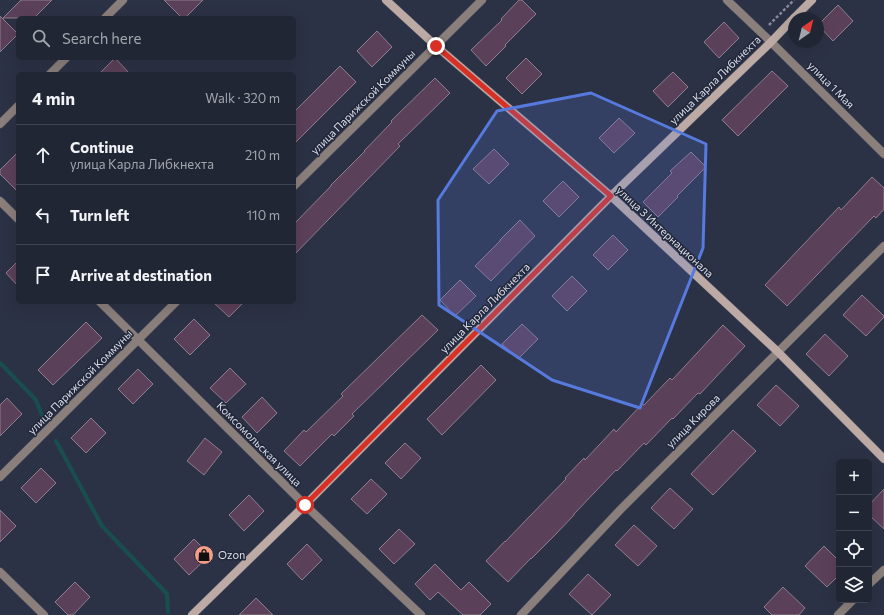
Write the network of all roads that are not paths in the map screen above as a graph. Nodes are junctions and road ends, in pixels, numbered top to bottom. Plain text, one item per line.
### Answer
1 (123, 0) edge
2 (386, 0) edge
3 (482, 0) edge
4 (727, 0) edge
5 (812, 0) edge
6 (800, 12) edge
7 (107, 16) edge
8 (788, 24) edge
9 (771, 42) junction
10 (436, 46) junction
11 (64, 60) edge
12 (52, 72) edge
13 (16, 108) edge
14 (0, 124) edge
15 (884, 154) edge
16 (296, 184) edge
17 (611, 196) junction
18 (0, 201) edge
19 (16, 217) edge
20 (884, 246) edge
21 (102, 304) edge
22 (174, 304) edge
23 (138, 340) junction
24 (778, 352) junction
25 (884, 458) edge
26 (0, 477) edge
27 (305, 505) junction
28 (884, 570) edge
29 (0, 572) edge
30 (872, 581) edge
31 (850, 603) edge
32 (44, 615) edge
33 (192, 615) edge
34 (421, 615) edge
35 (521, 615) edge
36 (838, 615) edge

1 - 7 street
2 - 10 main road, улица 3 Интернационала
3 - 10 street, улица Парижской Коммуны
4 - 9 street, улица 1 Мая
5 - 6 main road, улица Карла Либкнехта
8 - 9 main road, улица Карла Либкнехта
9 - 15 street, улица 1 Мая
9 - 17 main road, улица Карла Либкнехта
10 - 16 street, улица Парижской Коммуны
10 - 17 main road, улица 3 Интернационала
11 - 12 street
13 - 14 street
17 - 24 main road, улица 3 Интернационала
17 - 27 main road, улица Карла Либкнехта
18 - 19 street
20 - 24 street, улица Кирова
21 - 23 street, Комсомольская улица
22 - 23 street, улица Парижской Коммуны
23 - 26 street, улица Парижской Коммуны
23 - 27 street, Комсомольская улица
24 - 25 main road, улица 3 Интернационала
24 - 35 street, улица Кирова
27 - 33 main road, улица Карла Либкнехта
27 - 34 street, Комсомольская улица
28 - 30 street
29 - 32 street
31 - 36 street

